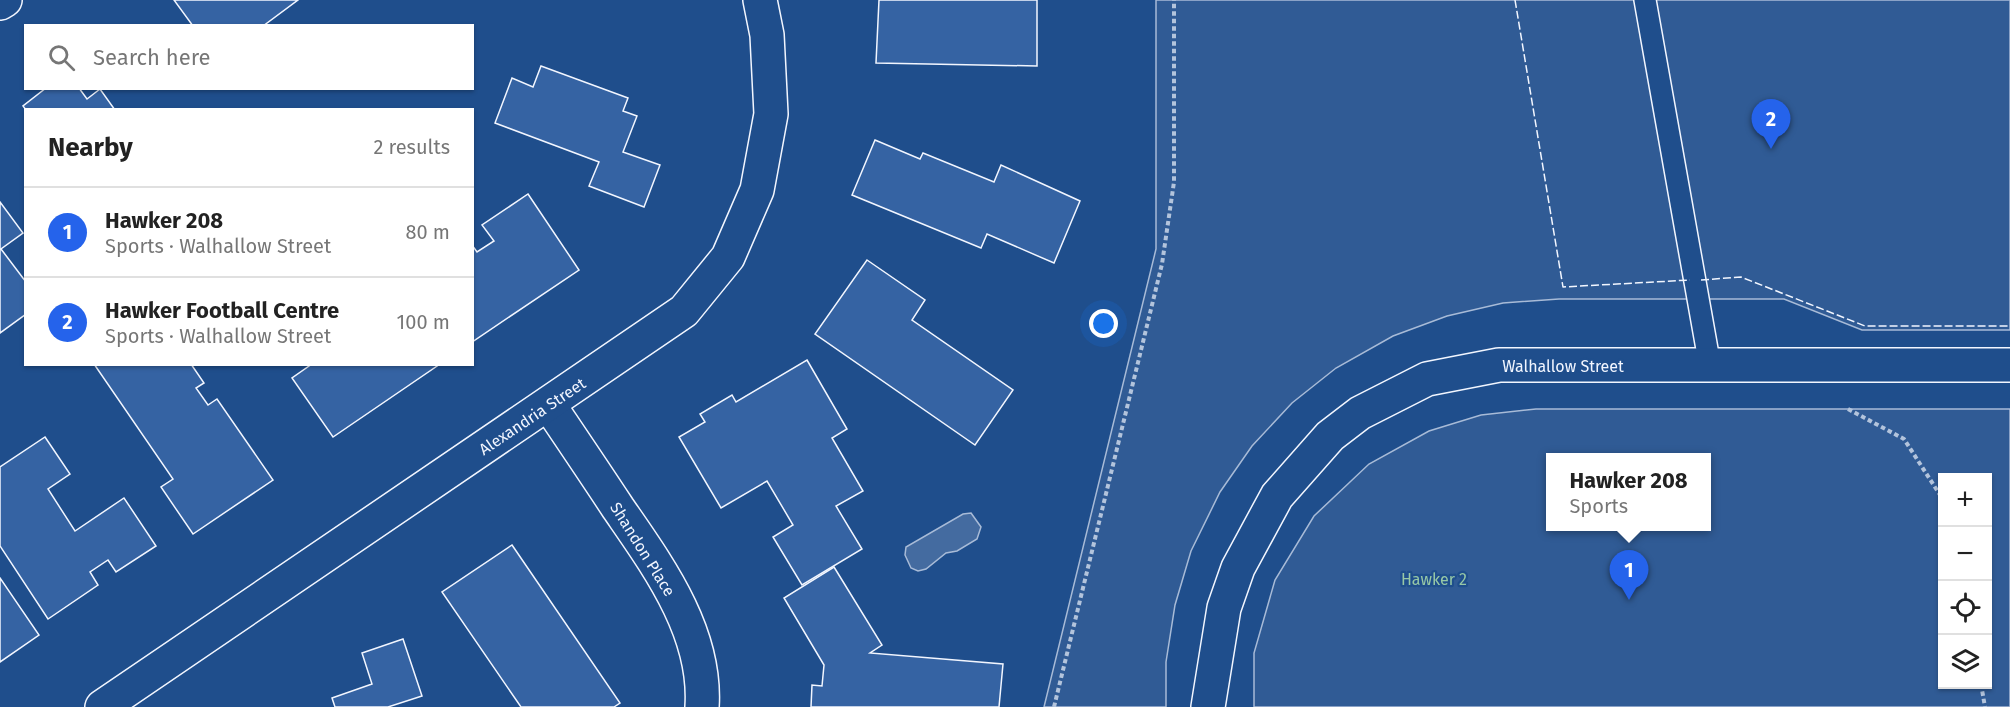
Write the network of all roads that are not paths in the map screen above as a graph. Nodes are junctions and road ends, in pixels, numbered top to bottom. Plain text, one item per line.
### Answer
1 (5, 0) edge
2 (760, 0) edge
3 (1645, 0) edge
4 (0, 3) edge
5 (2010, 365) edge
6 (1710, 366) junction
7 (549, 405) junction
8 (102, 707) edge
9 (702, 707) edge
10 (1208, 707) edge

1 - 4 street
2 - 7 street, Alexandria Street
3 - 6 lane
5 - 6 street, Walhallow Street
6 - 10 street, Walhallow Street
7 - 8 street, Alexandria Street
7 - 9 street, Shandon Place

